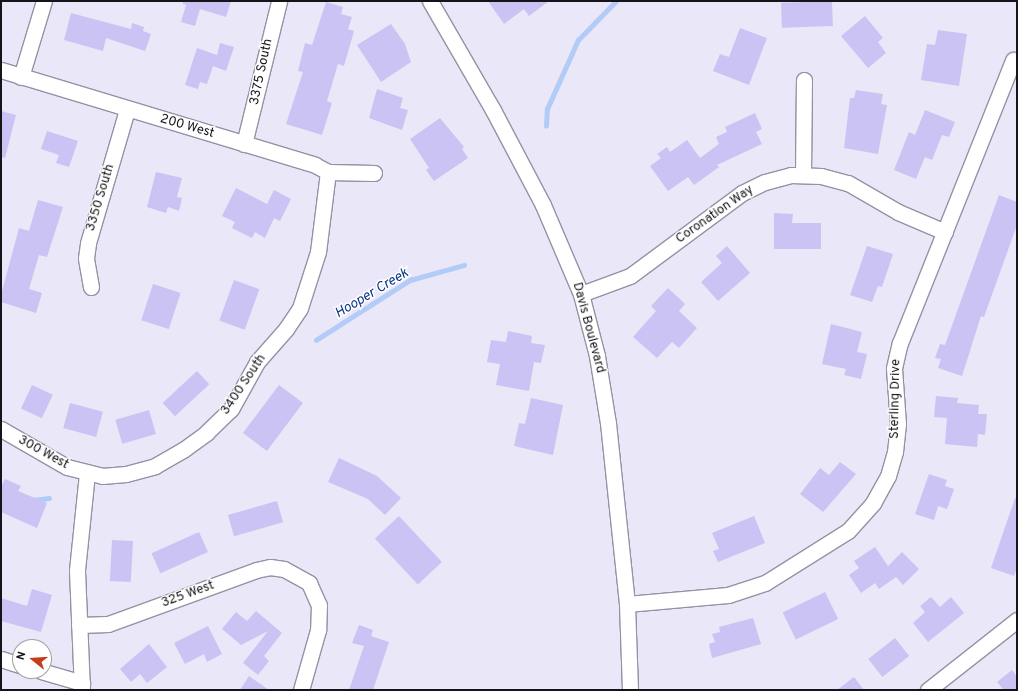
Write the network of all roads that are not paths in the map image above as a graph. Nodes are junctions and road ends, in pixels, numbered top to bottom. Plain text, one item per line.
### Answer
1 (44, 1) edge
2 (279, 1) edge
3 (430, 1) edge
4 (1014, 60) dead end
5 (1, 70) edge
6 (21, 77) junction
7 (804, 80) dead end
8 (127, 110) junction
9 (244, 144) junction
10 (328, 172) junction
11 (374, 173) dead end
12 (803, 174) junction
13 (945, 232) junction
14 (91, 287) dead end
15 (581, 294) junction
16 (1, 429) edge
17 (87, 474) junction
18 (627, 604) junction
19 (1017, 620) edge
20 (79, 625) junction
21 (1, 659) edge
22 (12, 662) edge
23 (52, 675) edge
24 (82, 687) edge
25 (301, 690) edge
26 (630, 690) edge
27 (928, 690) edge

1 - 6 street
2 - 9 street, 3375 South
3 - 15 street, Davis Boulevard
4 - 13 street, Sterling Drive
5 - 6 street, 200 West
6 - 8 street, 200 West
7 - 12 street
8 - 9 street, 200 West
8 - 14 street, 3350 South
9 - 10 street, 200 West
10 - 11 street, 200 West
10 - 17 street, 3400 South
12 - 13 street, Coronation Way
12 - 15 street, Coronation Way
13 - 18 street, Sterling Drive
15 - 18 street, Davis Boulevard
16 - 17 street, 300 West
17 - 20 street
18 - 26 street, Davis Boulevard
19 - 27 street
20 - 24 street
20 - 25 street, 325 West
21 - 22 street
23 - 24 street

